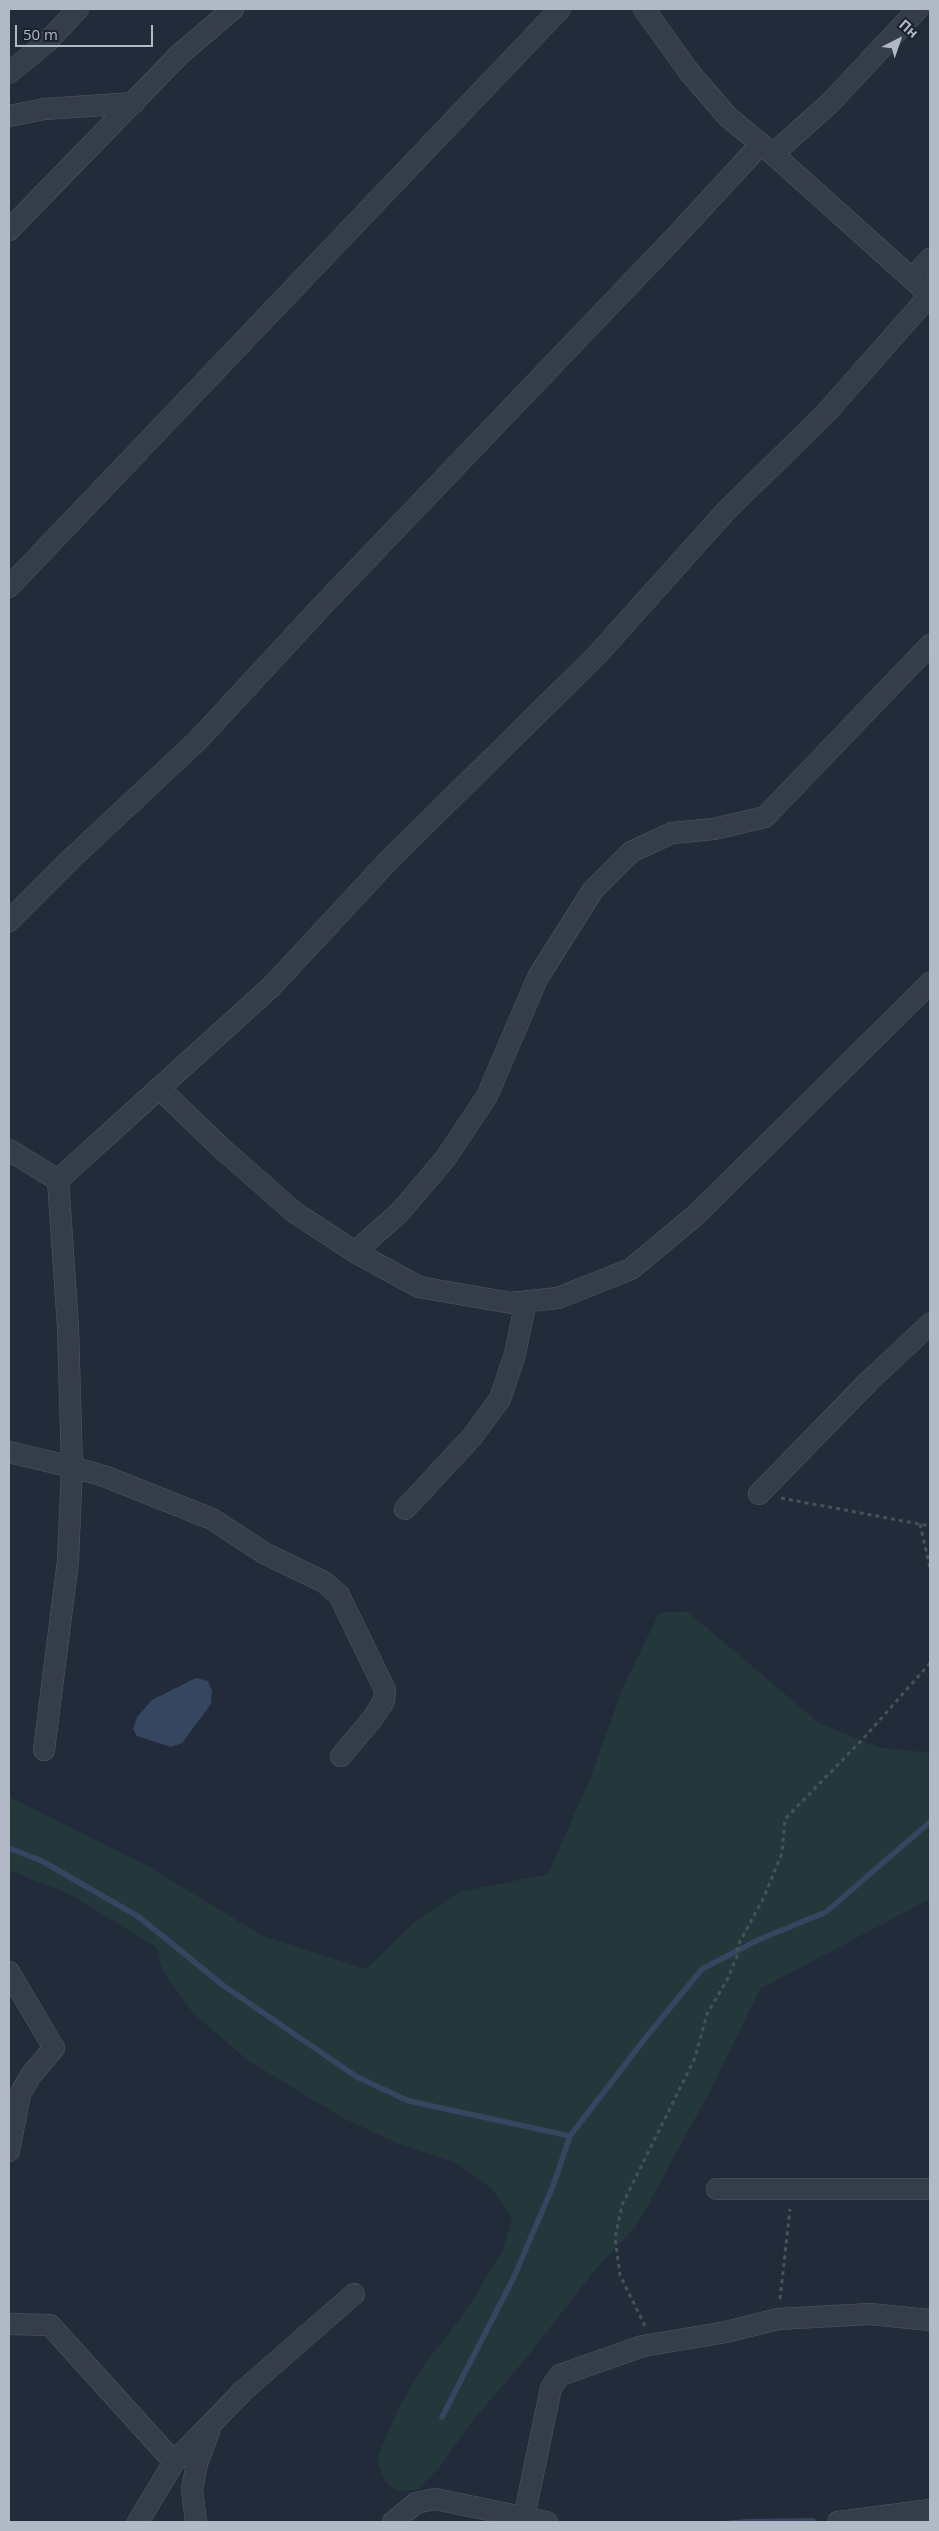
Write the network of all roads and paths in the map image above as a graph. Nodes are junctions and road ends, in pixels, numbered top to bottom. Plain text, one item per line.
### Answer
1 (78, 9) edge
2 (233, 9) edge
3 (560, 9) edge
4 (644, 9) edge
5 (918, 9) edge
6 (9, 73) edge
7 (134, 103) junction
8 (9, 116) edge
9 (766, 149) junction
10 (9, 230) edge
11 (930, 259) edge
12 (912, 279) junction
13 (930, 295) edge
14 (9, 587) edge
15 (930, 645) edge
16 (9, 921) edge
17 (930, 983) edge
18 (159, 1088) junction
19 (9, 1150) edge
20 (58, 1180) junction
21 (355, 1252) junction
22 (526, 1302) junction
23 (930, 1324) edge
24 (9, 1452) edge
25 (72, 1467) junction
26 (759, 1494) joint
27 (405, 1509) dead end
28 (920, 1524) junction
29 (930, 1526) edge
30 (930, 1568) edge
31 (930, 1663) edge
32 (44, 1750) dead end
33 (341, 1756) dead end
34 (9, 1972) edge
35 (9, 2151) edge
36 (793, 2188) junction
37 (716, 2189) dead end
38 (930, 2189) edge
39 (354, 2294) dead end
40 (778, 2320) junction
41 (930, 2320) edge
42 (9, 2324) edge
43 (643, 2346) junction
44 (211, 2425) junction
45 (174, 2462) junction
46 (930, 2510) edge
47 (524, 2520) edge
48 (138, 2522) edge
49 (196, 2522) edge
50 (393, 2522) edge
51 (546, 2522) edge
52 (838, 2522) edge

1 - 6 street
2 - 7 street
3 - 14 street
4 - 9 street
5 - 9 street
7 - 8 street
7 - 10 street
9 - 12 street
9 - 16 street
11 - 12 street
12 - 13 street
13 - 18 street
15 - 21 street
17 - 22 street
18 - 20 street
18 - 21 street
19 - 20 street
20 - 25 street
21 - 22 street
22 - 27 street
23 - 26 street
24 - 25 street
25 - 32 street
25 - 33 street
26 - 28 path
28 - 29 path
28 - 30 path
31 - 43 path
34 - 35 street
36 - 37 street
36 - 38 street
36 - 40 path
39 - 44 street
40 - 41 street
40 - 43 street
42 - 45 street
43 - 47 street
44 - 45 street
44 - 49 street
45 - 48 street
46 - 52 street
47 - 50 street
47 - 51 street

